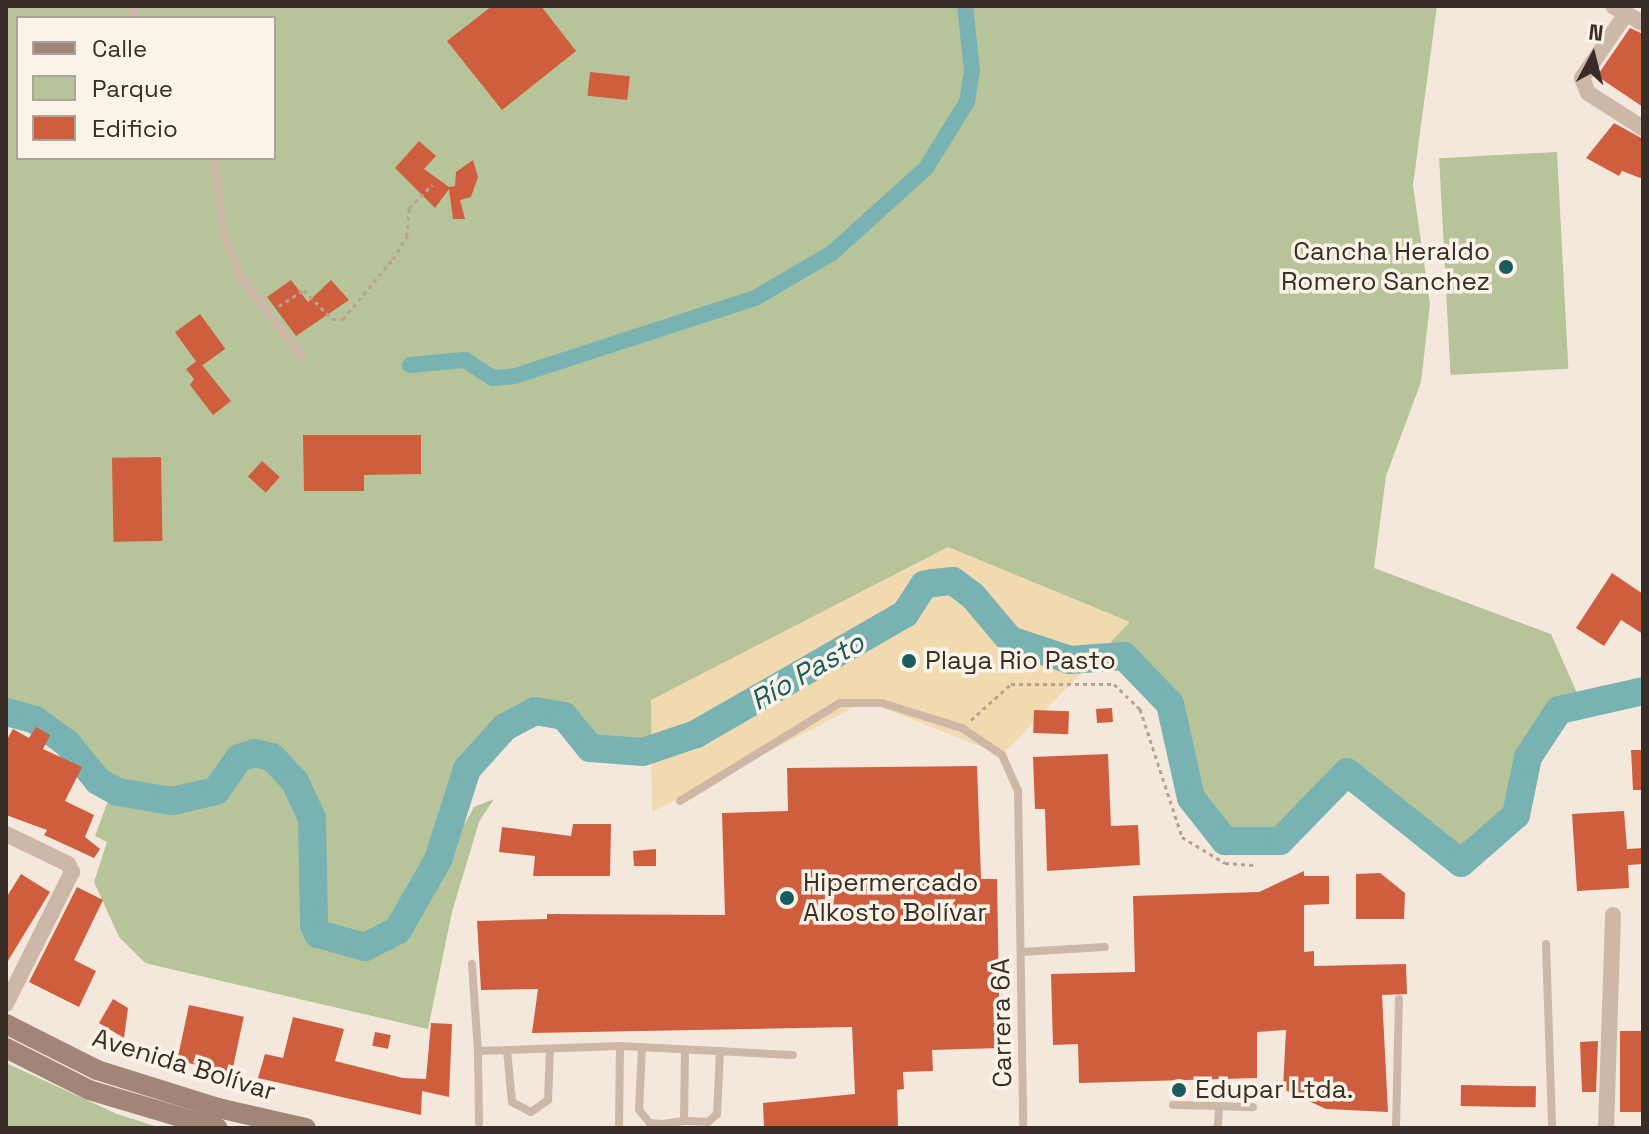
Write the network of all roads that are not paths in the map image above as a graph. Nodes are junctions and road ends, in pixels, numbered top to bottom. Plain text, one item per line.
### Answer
1 (1620, 10) edge
2 (1643, 23) edge
3 (1643, 128) edge
4 (214, 160) edge
5 (302, 357) dead end
6 (680, 801) dead end
7 (6, 834) edge
8 (1613, 915) dead end
9 (1546, 944) dead end
10 (1105, 947) dead end
11 (1021, 952) junction
12 (472, 964) dead end
13 (1399, 999) dead end
14 (6, 1004) edge
15 (6, 1024) edge
16 (620, 1046) junction
17 (642, 1047) junction
18 (6, 1048) edge
19 (550, 1049) junction
20 (507, 1050) junction
21 (685, 1050) junction
22 (478, 1051) junction
23 (720, 1051) junction
24 (793, 1055) dead end
25 (1173, 1105) dead end
26 (1219, 1106) junction
27 (1253, 1107) dead end
28 (240, 1121) edge
29 (684, 1121) junction
30 (215, 1123) edge
31 (479, 1123) dead end
32 (306, 1128) edge
33 (619, 1128) edge
34 (1023, 1128) edge
35 (1218, 1128) edge
36 (1396, 1128) edge
37 (1552, 1128) edge
38 (1606, 1128) edge

1 - 2 street
1 - 3 street
4 - 5 lane
6 - 11 lane, Carrera 6A
7 - 14 street
8 - 38 street
9 - 37 lane
10 - 11 lane
11 - 34 lane, Carrera 6A
12 - 22 lane
13 - 36 lane
15 - 30 main road, Avenida Bolívar
16 - 17 lane
16 - 19 lane
16 - 33 lane
17 - 21 lane
17 - 29 lane
18 - 30 main road, Avenida Bolívar
19 - 20 lane
19 - 20 lane
20 - 22 lane
21 - 23 lane
21 - 29 lane
22 - 31 lane
23 - 24 lane
23 - 29 lane
25 - 26 lane
26 - 27 lane
26 - 35 lane
28 - 30 main road, Avenida Bolívar
28 - 32 main road, Avenida Bolívar

